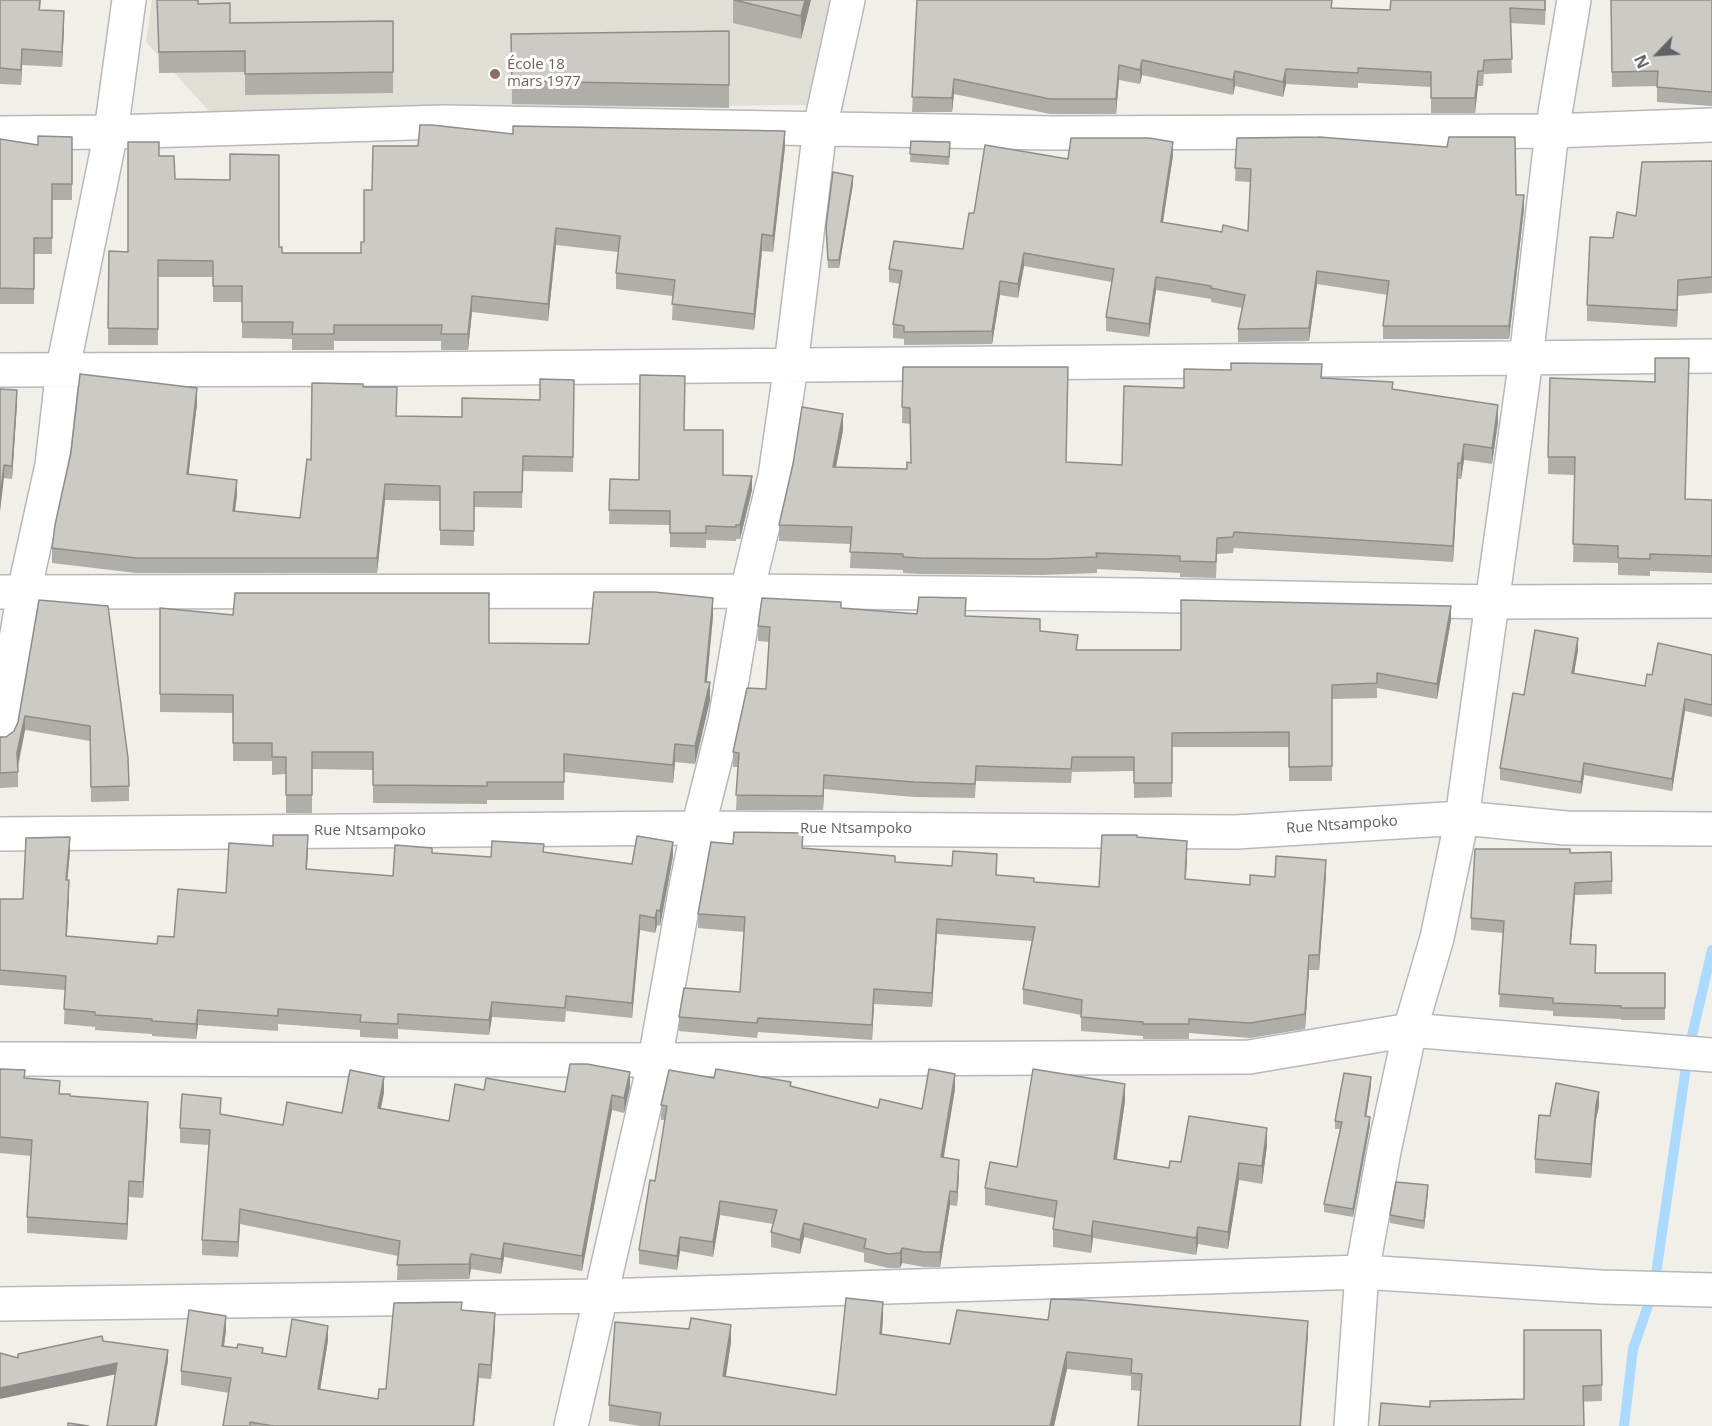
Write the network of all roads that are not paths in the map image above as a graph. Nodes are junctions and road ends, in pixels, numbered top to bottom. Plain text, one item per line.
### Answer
1 (129, 0) edge
2 (848, 0) edge
3 (1574, 0) edge
4 (1712, 125) edge
5 (820, 128) junction
6 (1552, 131) junction
7 (111, 132) junction
8 (0, 133) edge
9 (1712, 356) edge
10 (1526, 359) junction
11 (792, 364) junction
12 (63, 368) junction
13 (0, 370) edge
14 (747, 591) junction
15 (12, 592) edge
16 (1712, 601) edge
17 (1491, 602) junction
18 (0, 734) edge
19 (1462, 818) junction
20 (698, 828) junction
21 (1712, 829) edge
22 (0, 834) edge
23 (1410, 1030) junction
24 (1712, 1055) edge
25 (0, 1059) edge
26 (655, 1060) junction
27 (1362, 1272) junction
28 (1712, 1290) edge
29 (601, 1296) junction
30 (0, 1304) edge
31 (571, 1426) edge
32 (1351, 1426) edge

1 - 7 street
2 - 5 street
3 - 6 street
4 - 6 street
5 - 6 street
5 - 7 street
5 - 11 street
6 - 10 street
7 - 8 street
7 - 12 street
9 - 10 street
10 - 11 street
10 - 17 street
11 - 12 street
11 - 14 street
12 - 13 street
12 - 15 street
14 - 15 street
14 - 17 street
14 - 20 street
15 - 18 street
16 - 17 street
17 - 19 street
19 - 20 street, Rue Ntsampoko
19 - 21 street, Rue Ntsampoko
19 - 23 street
20 - 22 street, Rue Ntsampoko
20 - 26 street
23 - 24 street
23 - 26 street
23 - 27 street
25 - 26 street
26 - 29 street
27 - 28 street
27 - 29 street
27 - 32 street
29 - 30 street
29 - 31 street

